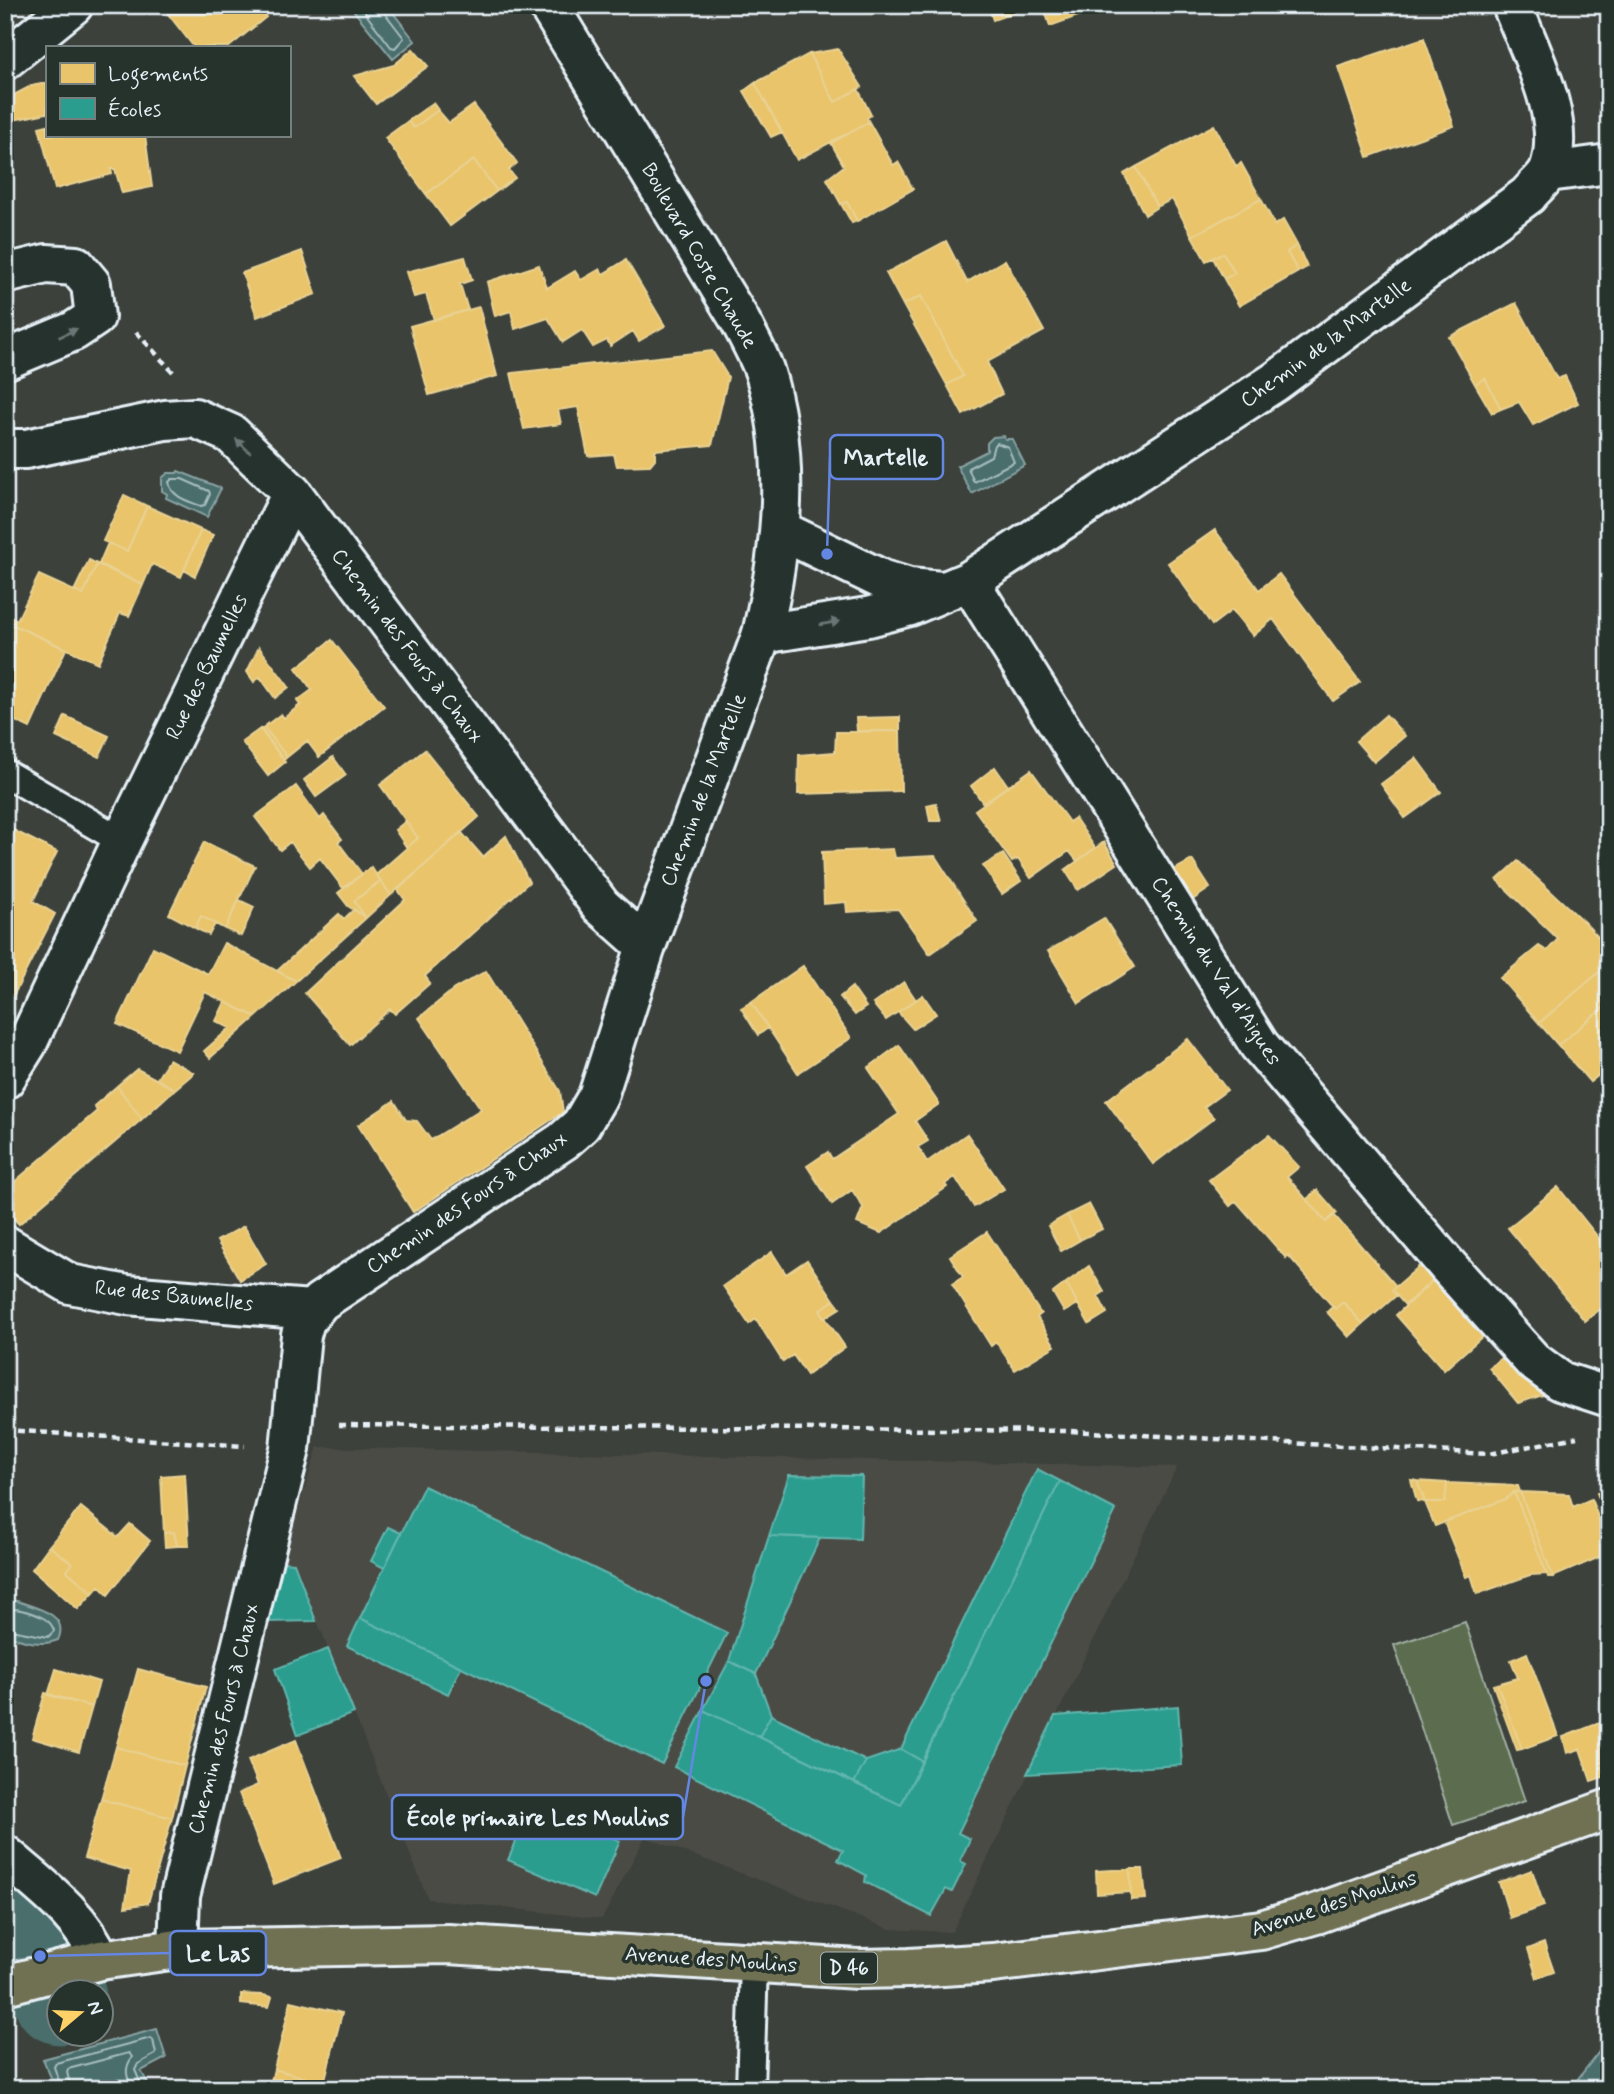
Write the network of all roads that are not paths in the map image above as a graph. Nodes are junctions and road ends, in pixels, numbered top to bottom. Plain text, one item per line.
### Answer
1 (74, 5) edge
2 (548, 5) edge
3 (1512, 5) edge
4 (5, 60) edge
5 (1609, 164) edge
6 (1548, 172) junction
7 (5, 274) edge
8 (5, 360) edge
9 (5, 449) edge
10 (292, 493) junction
11 (780, 530) junction
12 (957, 586) junction
13 (762, 634) junction
14 (5, 773) edge
15 (122, 841) junction
16 (646, 946) junction
17 (5, 1079) edge
18 (5, 1245) edge
19 (312, 1310) junction
20 (1609, 1397) edge
21 (1609, 1809) edge
22 (5, 1855) edge
23 (178, 1949) junction
24 (84, 1964) junction
25 (754, 1964) junction
26 (12, 1983) edge
27 (750, 2089) edge

1 - 4 street
2 - 11 street, Boulevard Coste Chaude
3 - 6 street, Chemin de la Martelle
5 - 6 street
6 - 12 street, Chemin de la Martelle
8 -> 7 street
10 -> 9 street, Chemin des Fours à Chaux
10 - 15 street, Rue des Baumelles
10 - 16 street, Chemin des Fours à Chaux
11 - 12 street
11 - 13 street, Chemin de la Martelle
13 -> 12 street, Chemin de la Martelle
12 - 20 street, Chemin du Val d'Aigues
13 - 16 street, Chemin de la Martelle
14 - 15 lane
15 - 17 street, Rue des Baumelles
16 - 19 street, Chemin des Fours à Chaux
18 - 19 street, Rue des Baumelles
19 - 23 street, Chemin des Fours à Chaux
21 - 25 main road, Avenue des Moulins / D 46
22 - 24 street
23 - 24 main road, Avenue des Moulins / D 46
23 - 25 main road, Avenue des Moulins / D 46
24 - 26 main road, Avenue des Moulins / D 46
25 - 27 lane

